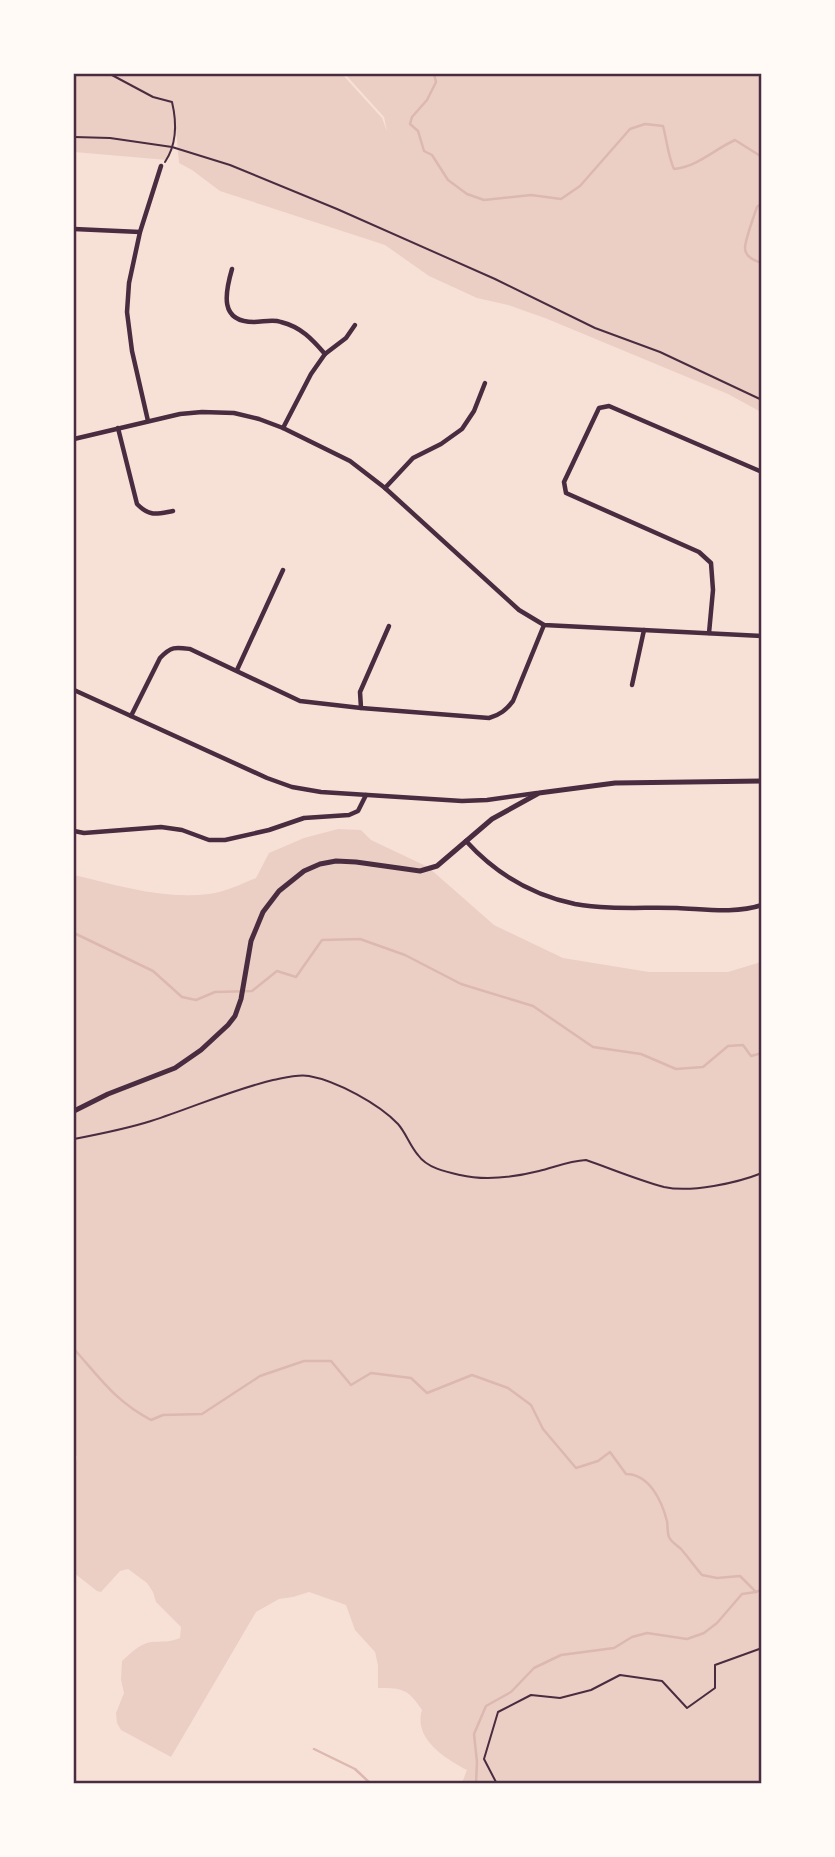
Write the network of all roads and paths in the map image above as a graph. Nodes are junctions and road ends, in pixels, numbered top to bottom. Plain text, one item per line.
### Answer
1 (110, 74) edge
2 (74, 137) edge
3 (172, 147) junction
4 (162, 166) joint
5 (74, 229) edge
6 (140, 232) junction
7 (232, 269) dead end
8 (355, 325) dead end
9 (325, 354) junction
10 (485, 383) dead end
11 (761, 400) edge
12 (148, 421) junction
13 (118, 428) junction
14 (283, 428) junction
15 (74, 439) edge
16 (761, 472) edge
17 (386, 488) junction
18 (173, 511) dead end
19 (283, 570) dead end
20 (544, 625) junction
21 (389, 626) dead end
22 (644, 630) junction
23 (709, 633) junction
24 (761, 636) edge
25 (237, 670) junction
26 (632, 685) dead end
27 (74, 690) edge
28 (361, 708) junction
29 (131, 716) junction
30 (761, 781) edge
31 (539, 793) junction
32 (366, 794) junction
33 (74, 831) edge
34 (466, 841) junction
35 (761, 905) edge
36 (74, 1111) edge
37 (74, 1139) edge
38 (761, 1173) edge
39 (761, 1648) edge
40 (497, 1783) edge

1 - 3 path
2 - 3 path
3 - 4 path
3 - 11 path
4 - 6 street
5 - 6 street
6 - 12 street
7 - 9 street
8 - 9 street
9 - 14 street
10 - 17 street
12 - 13 street
12 - 14 street
13 - 15 street
13 - 18 street
14 - 17 street
16 - 23 street
17 - 20 street
19 - 25 street
20 - 22 street
20 - 28 street
21 - 28 street
22 - 23 street
22 - 26 street
23 - 24 street
25 - 28 street
25 - 29 street
27 - 29 street
29 - 32 street
30 - 31 street
31 - 32 street
31 - 34 street
32 - 33 street
34 - 35 street
34 - 36 street
37 - 38 path
39 - 40 path

